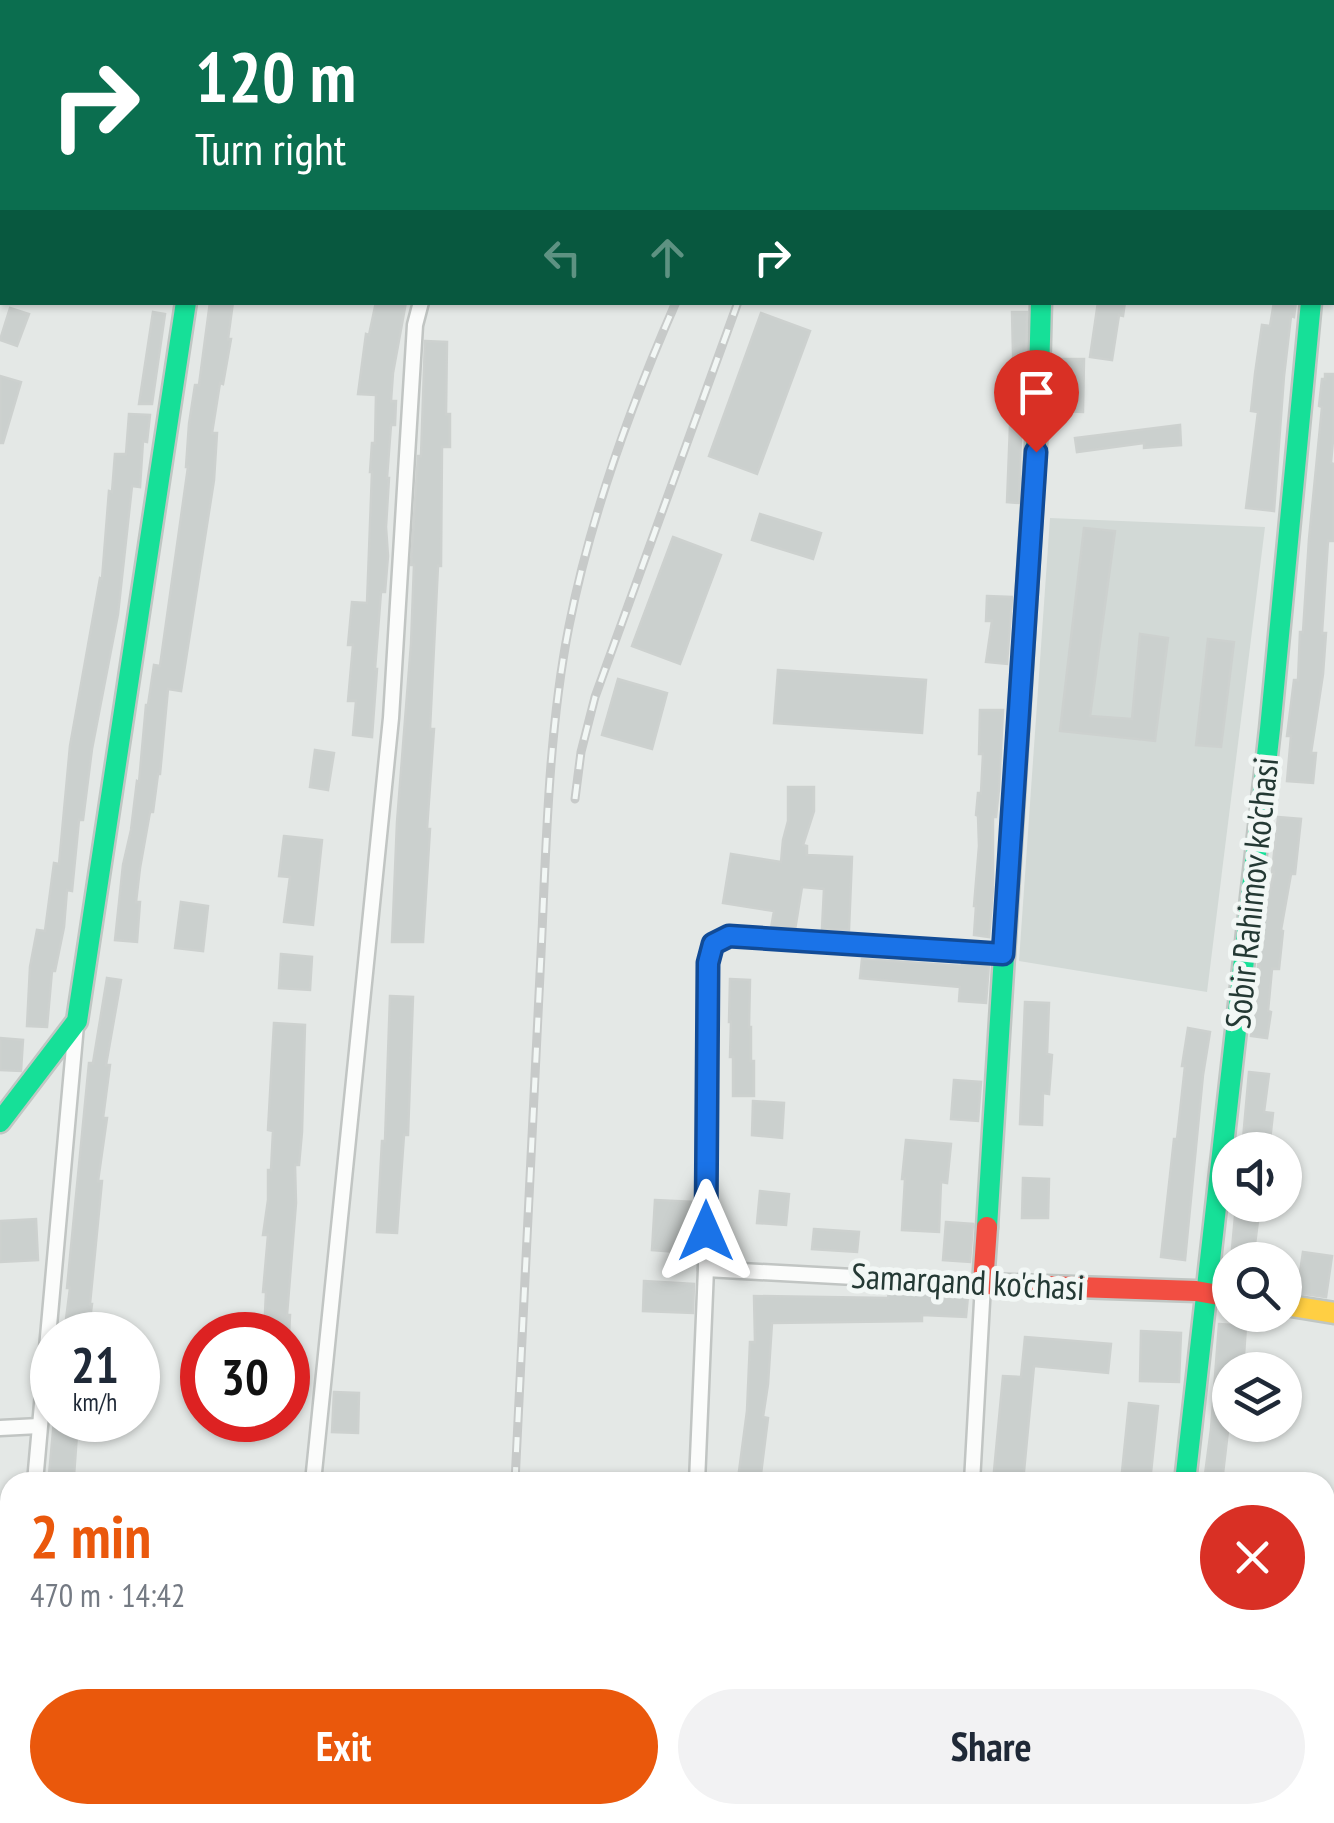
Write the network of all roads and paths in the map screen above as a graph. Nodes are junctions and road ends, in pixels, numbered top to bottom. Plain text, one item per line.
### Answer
1 (186, 305) edge
2 (420, 305) edge
3 (1041, 305) edge
4 (1311, 305) edge
5 (1003, 954) junction
6 (77, 1022) junction
7 (0, 1122) edge
8 (706, 1269) junction
9 (984, 1284) junction
10 (1208, 1293) junction
11 (1212, 1294) edge
12 (1302, 1308) edge
13 (50, 1312) edge
14 (1334, 1313) edge
15 (30, 1426) edge
16 (0, 1428) edge
17 (38, 1442) edge
18 (36, 1472) edge
19 (314, 1472) edge
20 (697, 1472) edge
21 (973, 1472) edge
22 (1186, 1472) edge

1 - 6 street
2 - 19 street
3 - 5 street
4 - 10 street, Sobir Rahimov ko'chasi
5 - 8 street
5 - 9 street
6 - 7 street
6 - 13 street
8 - 9 street, Samarqand ko'chasi
8 - 20 street
9 - 10 street, Samarqand ko'chasi
9 - 21 street
10 - 11 street, Samarqand ko'chasi
10 - 22 street, Sobir Rahimov ko'chasi
12 - 14 street
15 - 16 street
17 - 18 street

